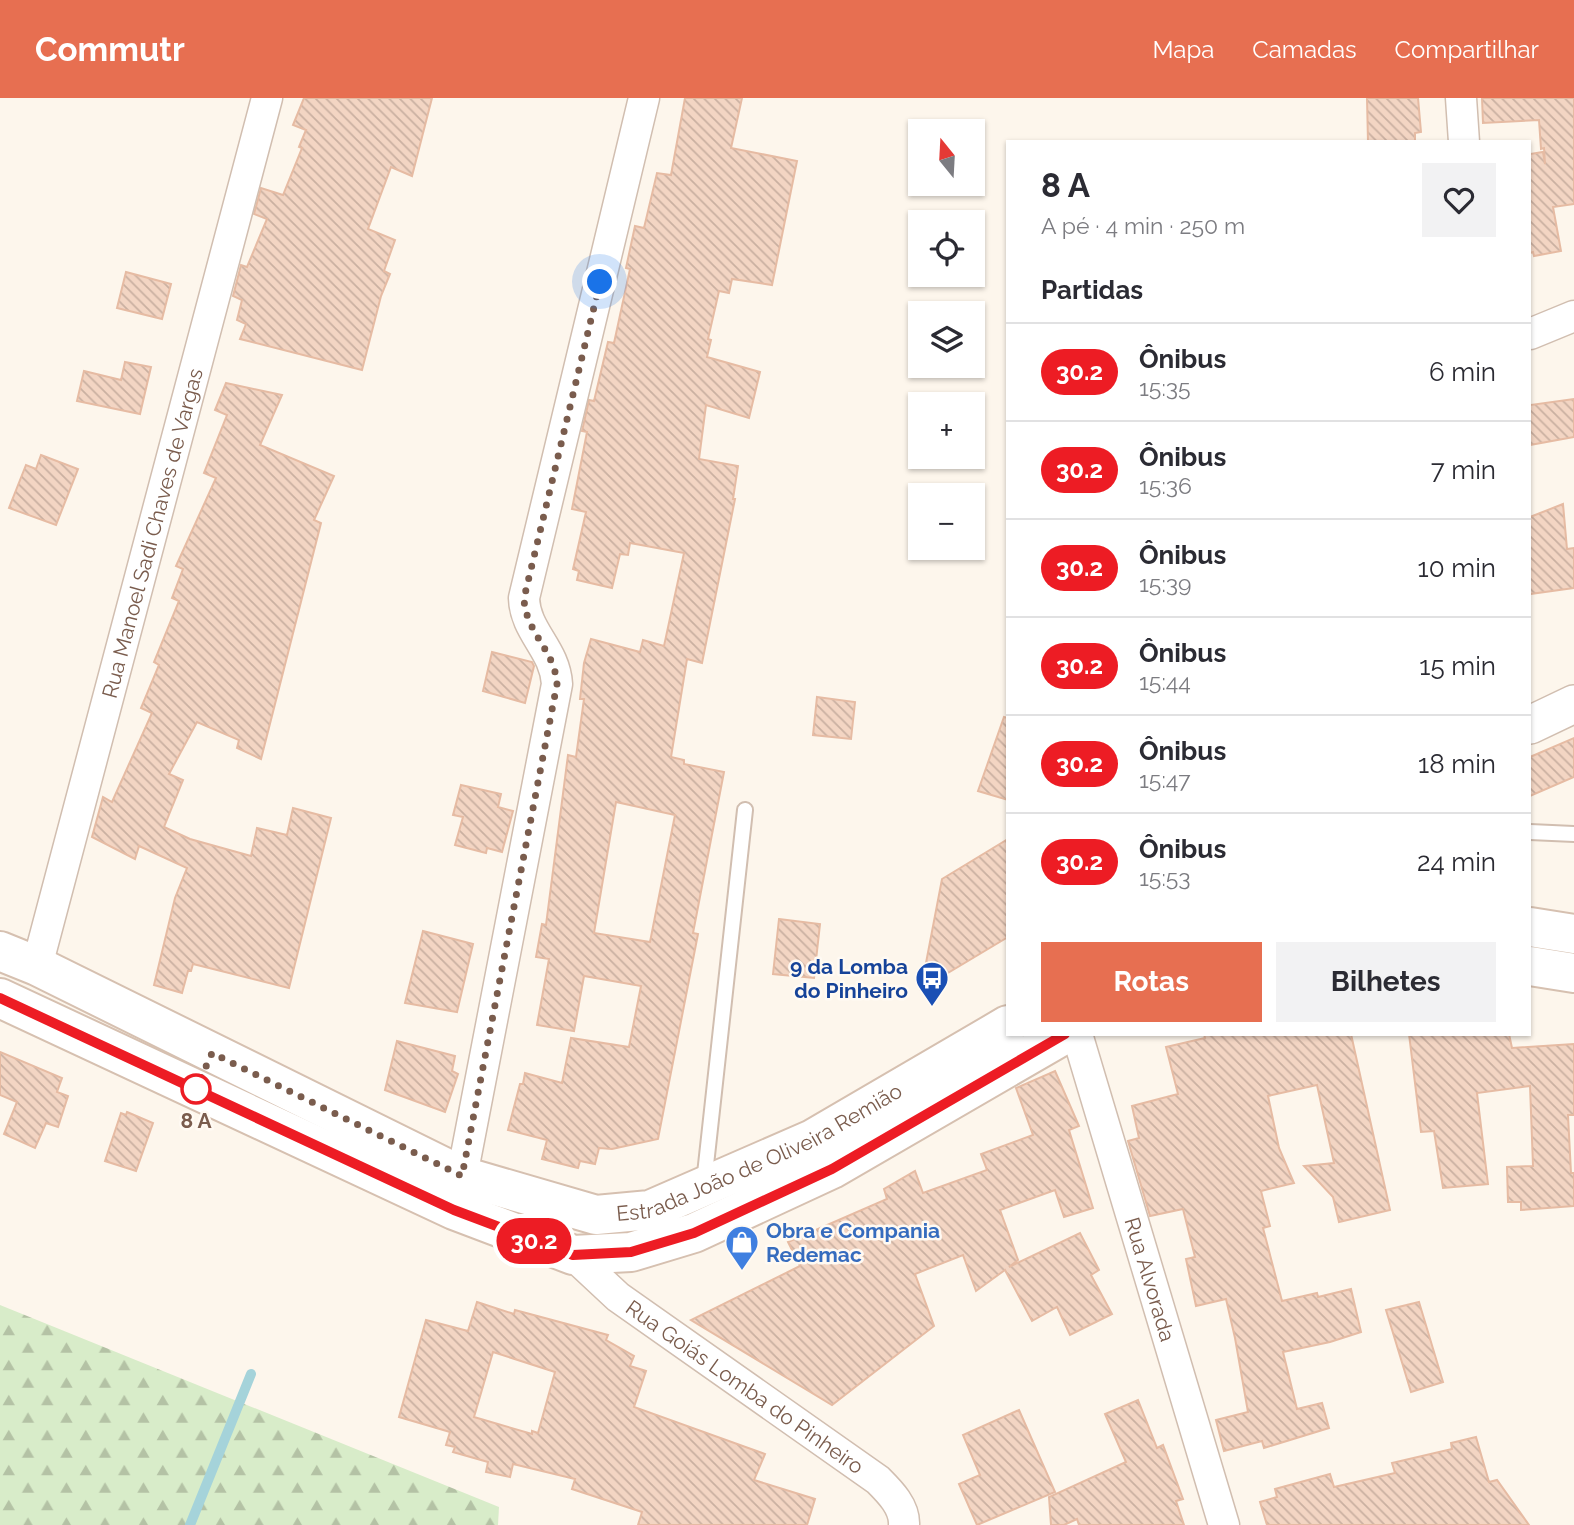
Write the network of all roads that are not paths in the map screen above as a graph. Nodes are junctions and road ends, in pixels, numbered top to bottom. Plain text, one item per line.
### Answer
1 (267, 98) edge
2 (644, 98) edge
3 (1461, 98) edge
4 (1464, 140) edge
5 (1574, 316) edge
6 (1531, 334) edge
7 (1574, 704) edge
8 (1531, 725) edge
9 (745, 810) dead end
10 (1531, 832) edge
11 (1574, 834) edge
12 (1531, 927) edge
13 (1574, 934) edge
14 (0, 951) edge
15 (1531, 966) edge
16 (37, 967) junction
17 (1574, 973) edge
18 (0, 998) edge
19 (1006, 1026) edge
20 (1062, 1036) edge
21 (1078, 1036) edge
22 (462, 1176) junction
23 (703, 1188) junction
24 (573, 1255) junction
25 (904, 1525) edge
26 (1224, 1525) edge

1 - 16 street, Rua Manoel Sadi Chaves de Vargas
2 - 22 street
3 - 4 street
5 - 6 street
7 - 8 street
9 - 23 lane
10 - 11 lane
12 - 13 main road
14 - 16 main road, Estrada João de Oliveira Remião
15 - 17 main road
16 - 22 main road, Estrada João de Oliveira Remião
18 - 24 main road, Estrada João de Oliveira Remião
19 - 23 main road, Estrada João de Oliveira Remião
20 - 24 main road, Estrada João de Oliveira Remião
21 - 26 street, Rua Alvorada
22 - 23 main road, Estrada João de Oliveira Remião
24 - 25 street, Rua Goiás Lomba do Pinheiro

